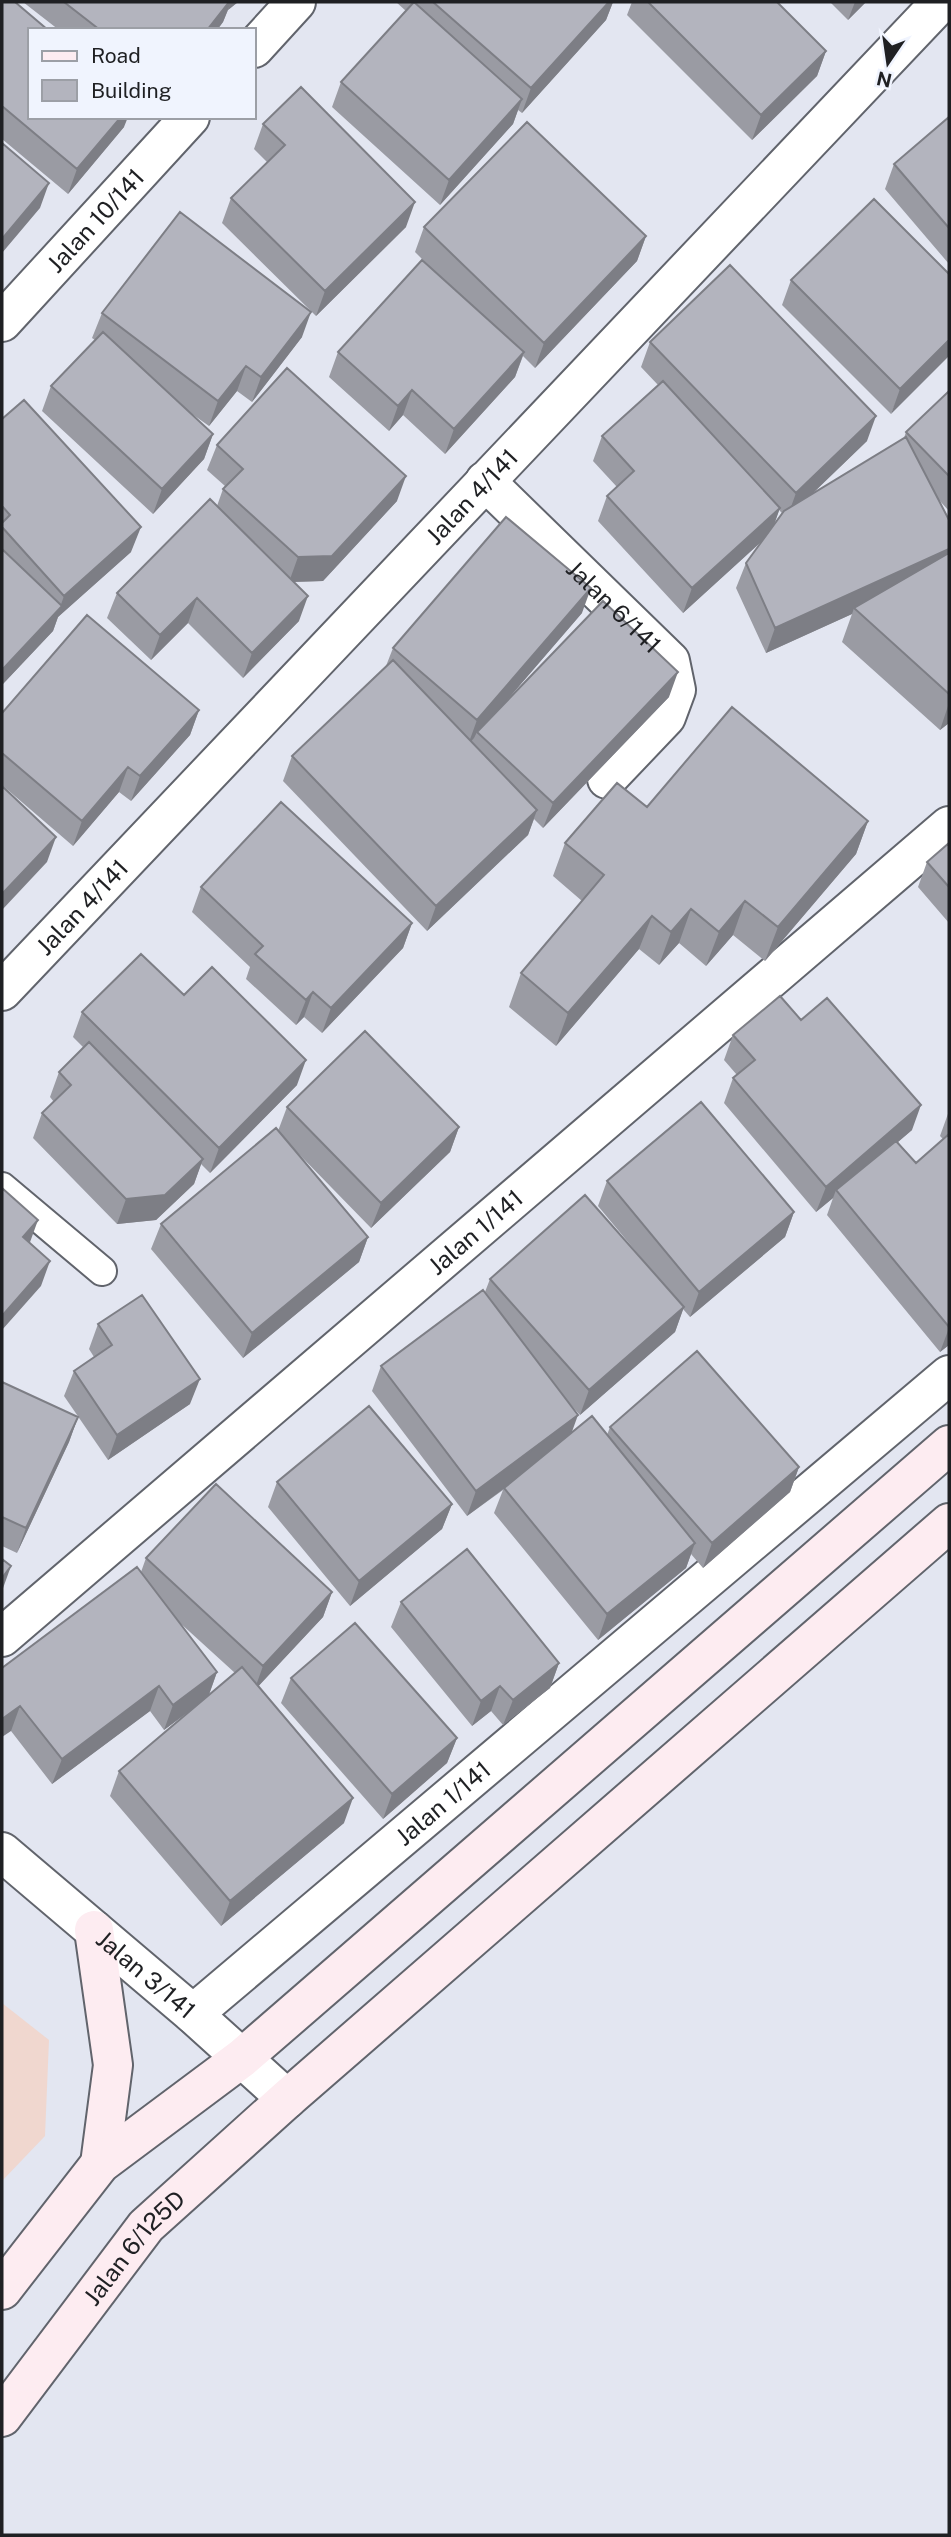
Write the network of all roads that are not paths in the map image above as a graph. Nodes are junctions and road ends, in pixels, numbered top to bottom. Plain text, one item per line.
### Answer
1 (296, 2) edge
2 (939, 18) edge
3 (256, 46) edge
4 (188, 119) edge
5 (2, 322) edge
6 (485, 481) junction
7 (607, 779) dead end
8 (949, 826) edge
9 (2, 991) edge
10 (2, 1187) edge
11 (102, 1271) dead end
12 (949, 1375) edge
13 (949, 1445) edge
14 (949, 1523) edge
15 (2, 1637) edge
16 (2, 1852) edge
17 (94, 1930) junction
18 (193, 2014) junction
19 (242, 2058) junction
20 (288, 2099) junction
21 (100, 2164) junction
22 (2, 2290) edge
23 (2, 2417) edge

1 - 3 street
2 - 6 street, Jalan 4/141
4 - 5 street, Jalan 10/141
6 - 7 street, Jalan 6/141
6 - 9 street, Jalan 4/141
8 - 15 street, Jalan 1/141
10 - 11 lane
12 - 18 street, Jalan 1/141
13 - 19 street
14 - 20 street
16 - 17 street, Jalan 3/141
17 - 18 street, Jalan 3/141
17 - 21 street
18 - 19 street, Jalan 3/141
19 - 20 street, Jalan 3/141
19 - 21 street
20 - 23 street, Jalan 6/125D
21 - 22 street

